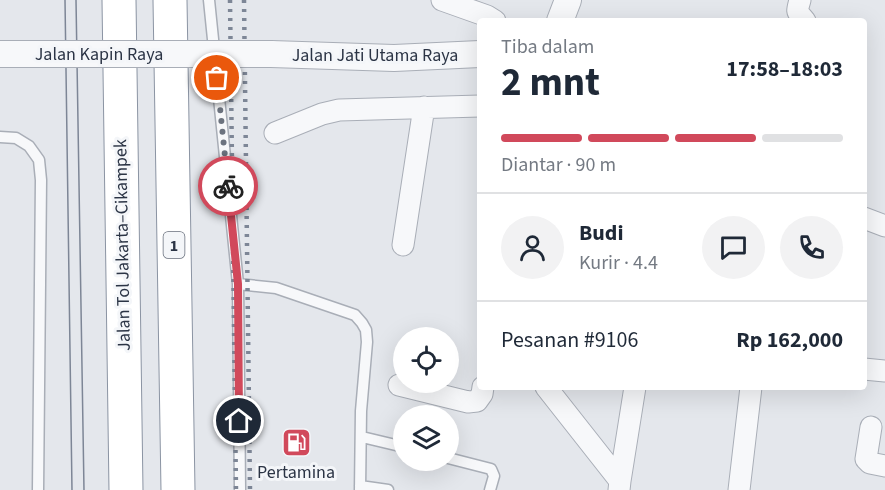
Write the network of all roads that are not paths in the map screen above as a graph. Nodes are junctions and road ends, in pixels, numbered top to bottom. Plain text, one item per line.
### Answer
1 (119, 0) edge
2 (170, 0) edge
3 (209, 0) edge
4 (442, 0) edge
5 (568, 0) edge
6 (800, 0) edge
7 (490, 18) edge
8 (561, 18) edge
9 (802, 18) edge
10 (0, 54) edge
11 (271, 54) joint
12 (477, 54) edge
13 (477, 106) edge
14 (424, 107) junction
15 (275, 133) dead end
16 (0, 137) edge
17 (867, 219) edge
18 (885, 226) edge
19 (403, 245) dead end
20 (238, 284) junction
21 (867, 369) edge
22 (885, 371) edge
23 (483, 390) edge
24 (548, 390) edge
25 (635, 390) edge
26 (750, 390) edge
27 (431, 393) edge
28 (871, 427) dead end
29 (362, 437) junction
30 (393, 444) edge
31 (459, 461) edge
32 (885, 466) edge
33 (619, 486) edge
34 (360, 488) edge
35 (38, 490) edge
36 (126, 490) edge
37 (178, 490) edge
38 (240, 490) edge
39 (388, 490) edge
40 (490, 490) edge
41 (739, 490) edge

1 - 36 highway, Jalan Tol Jakarta–Cikampek
2 - 37 highway, 1
3 - 20 lane
4 - 7 street
5 - 8 street
6 - 9 street
10 - 11 street, Jalan Kapin Raya, bridge
11 - 12 street, Jalan Jati Utama Raya
13 - 14 street
14 - 15 street
14 - 19 street
16 - 35 lane
17 - 18 street
20 - 29 lane
20 - 38 lane
21 - 22 street
23 - 27 street
24 - 33 street
25 - 33 street
26 - 41 street
28 - 32 street
29 - 30 lane
29 - 34 lane
31 - 40 lane
34 - 39 lane

